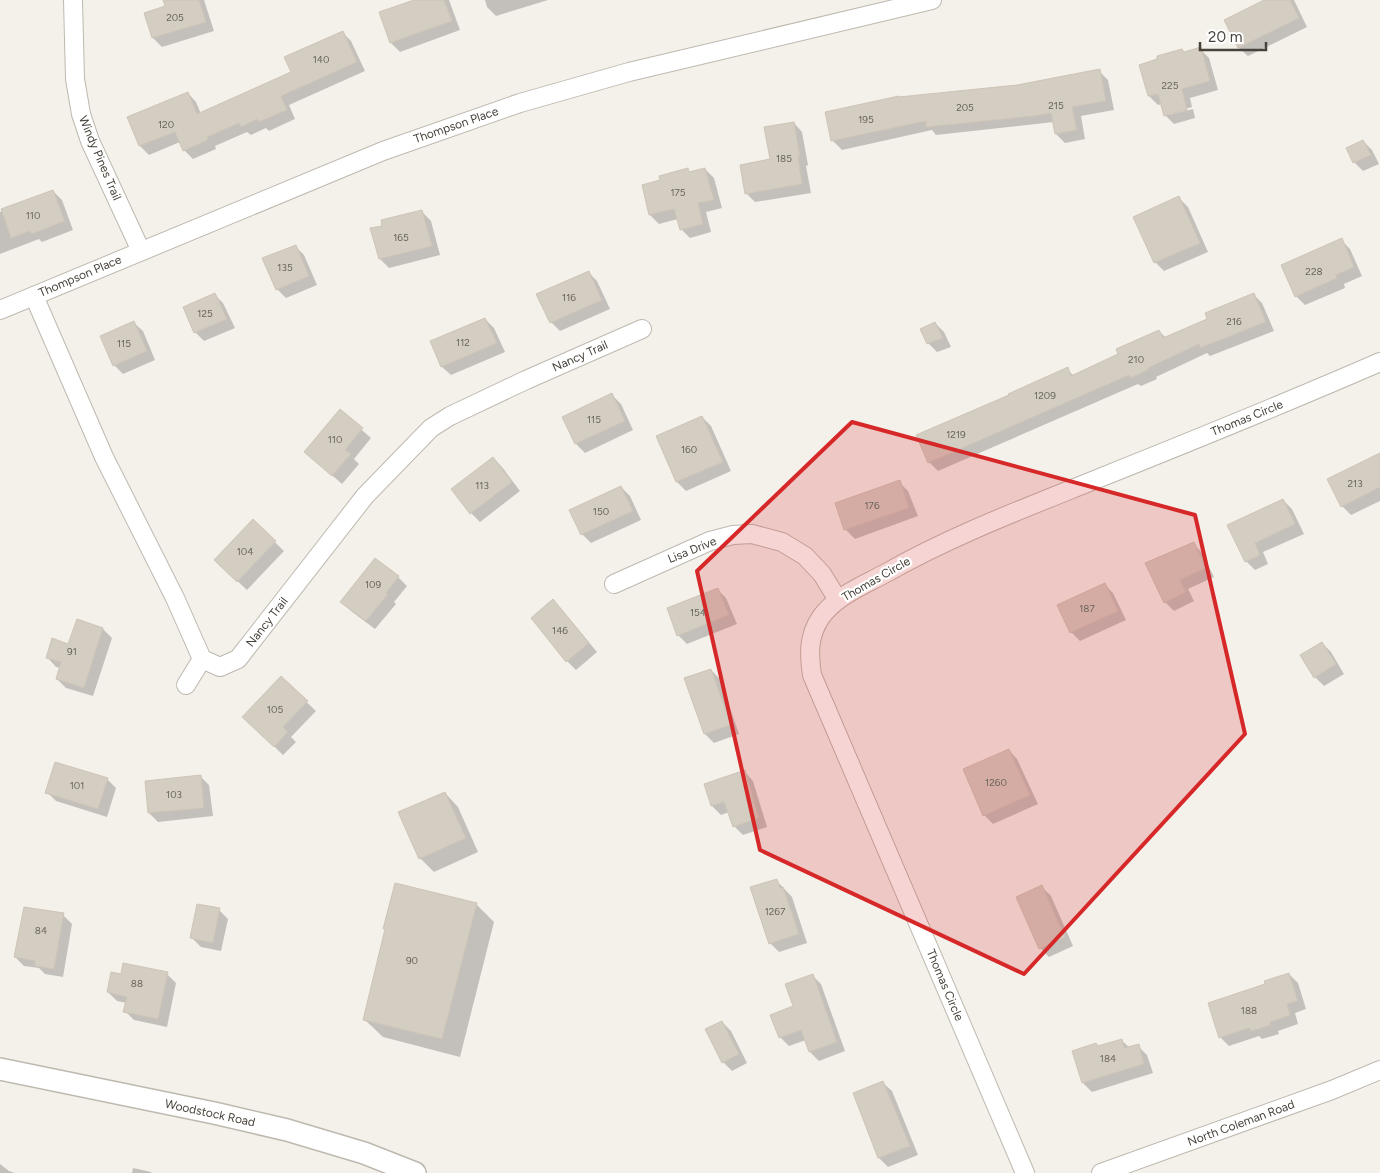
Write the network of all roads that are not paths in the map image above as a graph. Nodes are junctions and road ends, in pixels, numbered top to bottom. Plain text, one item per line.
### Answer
1 (73, 0) edge
2 (932, 0) edge
3 (141, 251) junction
4 (34, 296) junction
5 (0, 310) edge
6 (642, 329) dead end
7 (1380, 362) edge
8 (614, 584) dead end
9 (838, 600) junction
10 (202, 659) junction
11 (186, 685) dead end
12 (0, 1069) edge
13 (1380, 1070) edge
14 (415, 1173) edge
15 (1025, 1173) edge
16 (1101, 1173) edge

1 - 3 street, Windy Pines Trail
2 - 3 street, Thompson Place
3 - 4 street, Thompson Place
4 - 5 street, Thompson Place
4 - 10 street
6 - 10 street, Nancy Trail
7 - 9 street, Thomas Circle
8 - 9 street, Lisa Drive
9 - 15 street, Thomas Circle
10 - 11 street
12 - 14 street, Woodstock Road
13 - 16 street, North Coleman Road

